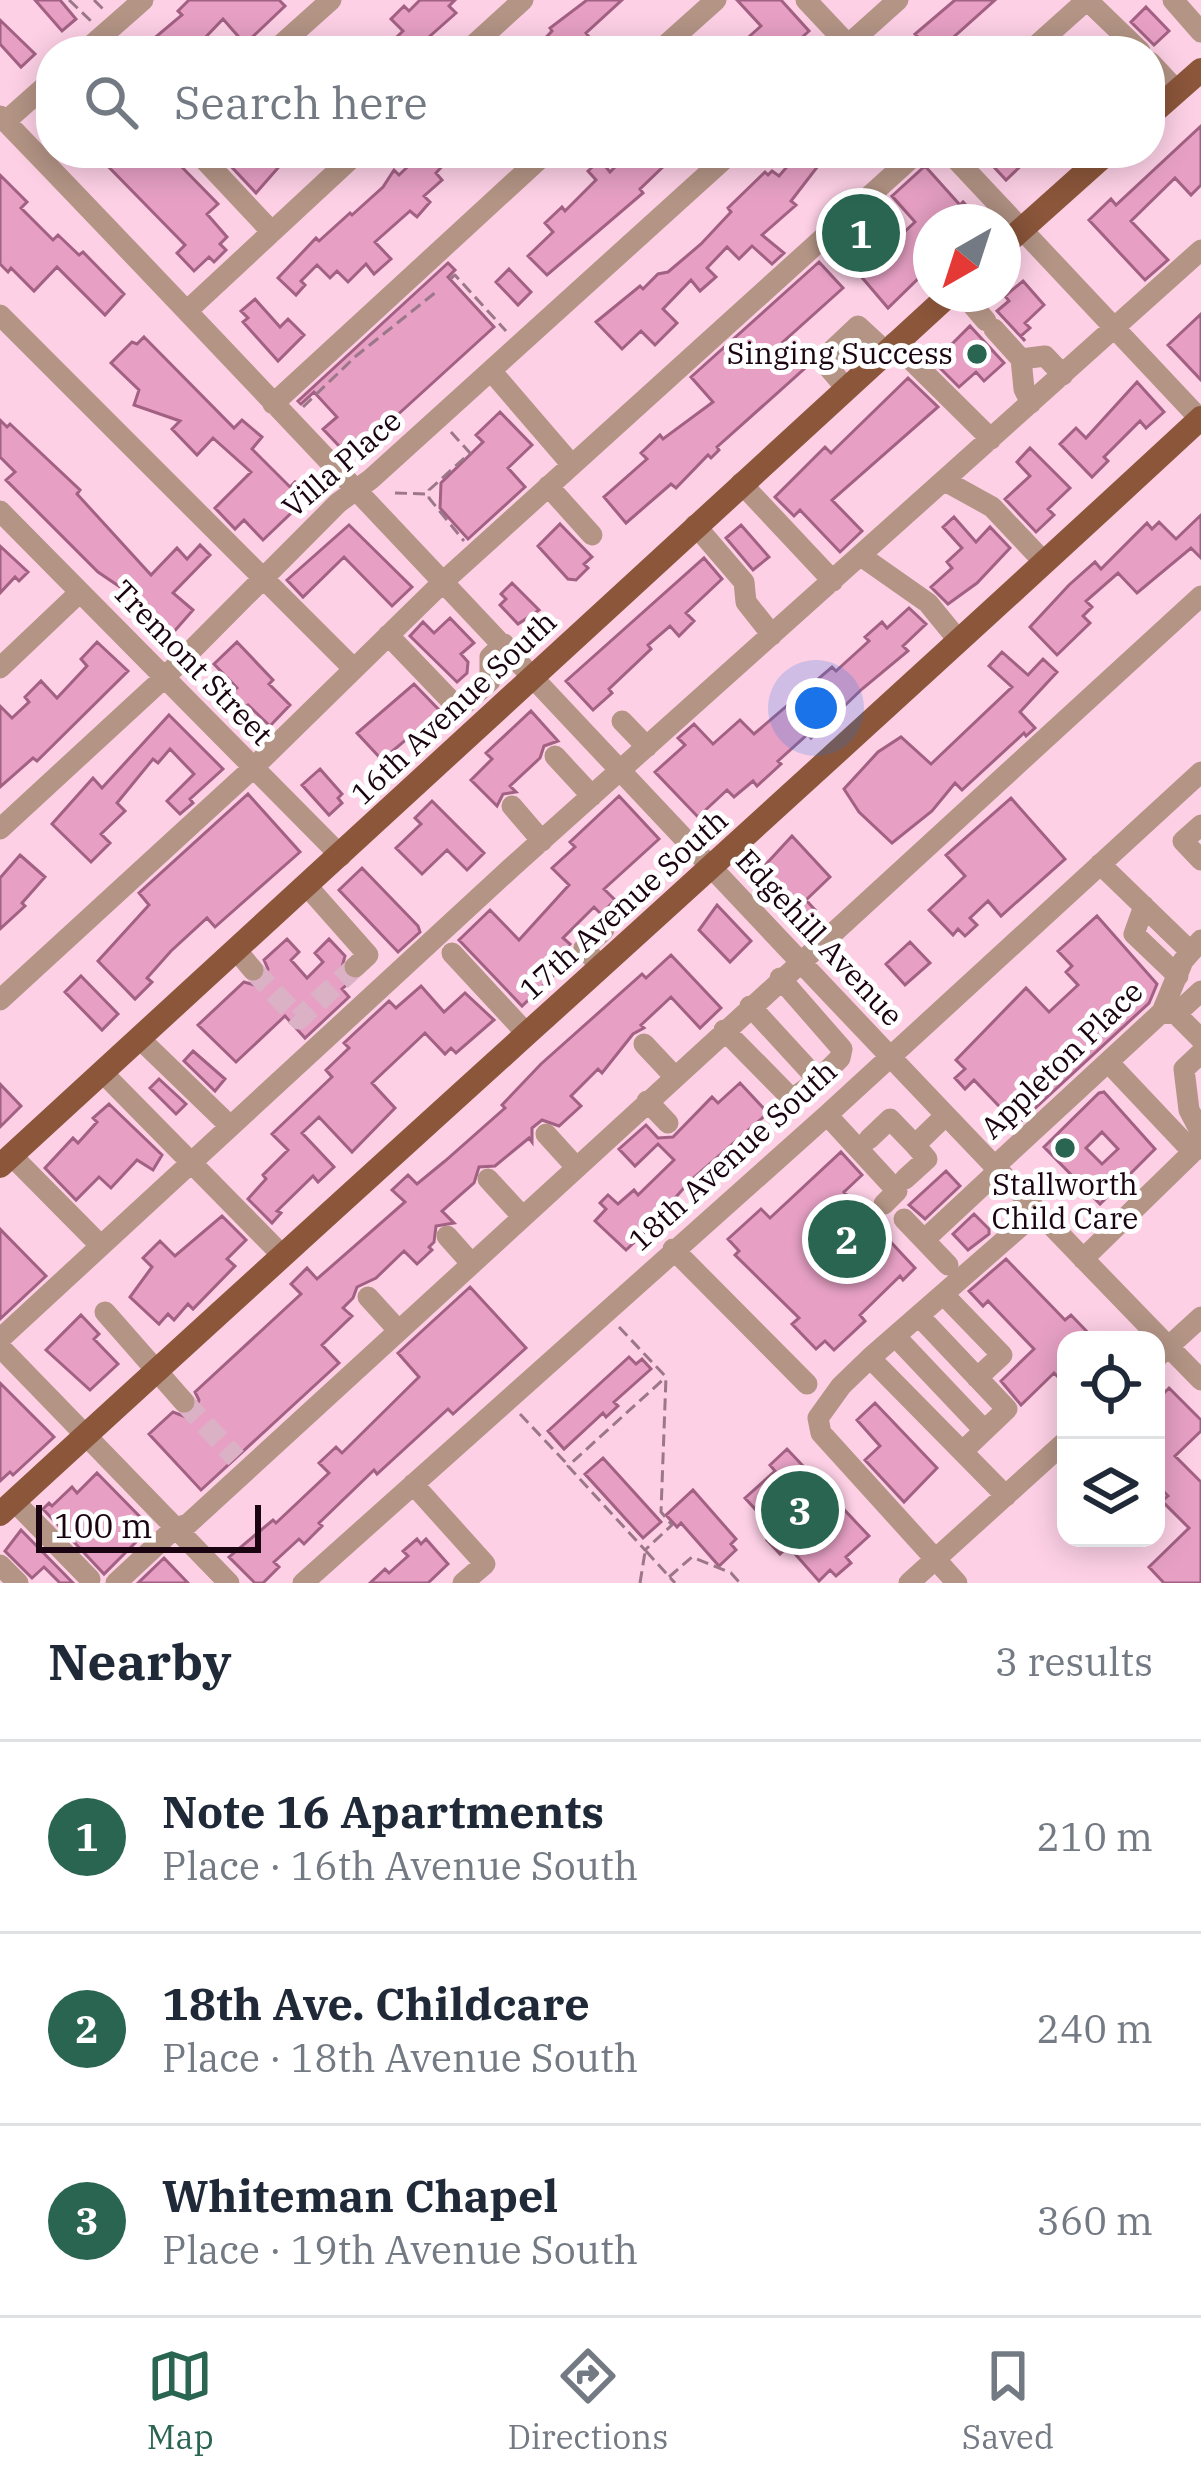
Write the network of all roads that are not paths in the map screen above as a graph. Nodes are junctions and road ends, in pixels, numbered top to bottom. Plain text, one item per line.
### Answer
1 (143, 0) edge
2 (331, 0) edge
3 (523, 0) edge
4 (716, 0) edge
5 (806, 0) edge
6 (898, 0) edge
7 (1087, 0) edge
8 (1173, 0) edge
9 (1201, 32) edge
10 (102, 36) edge
11 (291, 36) edge
12 (483, 36) edge
13 (675, 36) edge
14 (837, 36) edge
15 (861, 36) edge
16 (1047, 36) edge
17 (1124, 36) edge
18 (1201, 70) edge
19 (1165, 78) edge
20 (1177, 91) junction
21 (36, 93) edge
22 (1165, 102) edge
23 (3, 119) edge
24 (36, 153) edge
25 (50, 168) edge
26 (211, 168) edge
27 (341, 168) edge
28 (530, 168) edge
29 (715, 168) edge
30 (900, 168) edge
31 (965, 168) edge
32 (1091, 168) edge
33 (1023, 228) junction
34 (272, 232) junction
35 (1201, 250) edge
36 (188, 310) junction
37 (930, 312) edge
38 (978, 312) edge
39 (0, 315) edge
40 (1115, 328) junction
41 (890, 347) junction
42 (1021, 359) junction
43 (492, 372) junction
44 (1063, 375) junction
45 (846, 388) junction
46 (273, 404) junction
47 (1031, 404) junction
48 (1201, 418) edge
49 (991, 439) junction
50 (572, 465) junction
51 (945, 481) junction
52 (741, 484) junction
53 (548, 486) junction
54 (356, 490) junction
55 (0, 511) edge
56 (695, 524) junction
57 (592, 535) dead end
58 (861, 556) junction
59 (1044, 562) junction
60 (261, 579) junction
61 (443, 581) junction
62 (832, 581) junction
63 (80, 592) junction
64 (1201, 596) edge
65 (388, 635) junction
66 (772, 635) junction
67 (959, 641) junction
68 (504, 644) junction
69 (0, 668) edge
70 (354, 669) junction
71 (533, 674) junction
72 (165, 677) junction
73 (498, 690) junction
74 (478, 710) junction
75 (622, 721) dead end
76 (647, 747) junction
77 (555, 756) dead end
78 (253, 768) junction
79 (622, 770) junction
80 (1197, 783) edge
81 (592, 796) junction
82 (512, 806) dead end
83 (1201, 825) edge
84 (0, 829) edge
85 (542, 841) junction
86 (341, 856) junction
87 (1201, 860) edge
88 (1100, 864) junction
89 (711, 867) junction
90 (307, 886) junction
91 (1144, 906) junction
92 (604, 930) dead end
93 (1196, 946) edge
94 (452, 953) dead end
95 (800, 961) junction
96 (355, 967) dead end
97 (602, 967) junction
98 (780, 979) junction
99 (1201, 991) edge
100 (0, 1000) edge
101 (1172, 1000) junction
102 (751, 1006) junction
103 (724, 1030) junction
104 (527, 1034) junction
105 (1201, 1039) edge
106 (141, 1040) junction
107 (644, 1044) dead end
108 (1201, 1053) edge
109 (889, 1056) junction
110 (1108, 1062) junction
111 (103, 1073) junction
112 (674, 1076) junction
113 (818, 1080) junction
114 (647, 1101) junction
115 (826, 1115) junction
116 (945, 1116) junction
117 (668, 1123) dead end
118 (229, 1125) junction
119 (546, 1134) dead end
120 (869, 1139) dead end
121 (1198, 1143) edge
122 (915, 1145) junction
123 (6, 1161) edge
124 (190, 1162) junction
125 (576, 1167) junction
126 (996, 1169) junction
127 (488, 1179) dead end
128 (905, 1179) dead end
129 (884, 1204) dead end
130 (1037, 1213) junction
131 (522, 1216) junction
132 (904, 1219) dead end
133 (447, 1235) dead end
134 (924, 1240) junction
135 (100, 1245) junction
136 (673, 1249) junction
137 (282, 1255) junction
138 (1083, 1259) junction
139 (471, 1263) junction
140 (948, 1265) dead end
141 (943, 1294) junction
142 (368, 1297) dead end
143 (105, 1312) dead end
144 (919, 1316) junction
145 (1201, 1317) edge
146 (398, 1330) junction
147 (1144, 1331) edge
148 (896, 1336) junction
149 (0, 1343) edge
150 (1165, 1349) edge
151 (1165, 1354) edge
152 (870, 1358) junction
153 (156, 1368) junction
154 (977, 1378) junction
155 (1201, 1380) edge
156 (807, 1384) dead end
157 (184, 1402) tunnel mouth
158 (984, 1430) junction
159 (86, 1434) junction
160 (1057, 1449) edge
161 (963, 1451) junction
162 (413, 1484) junction
163 (1006, 1496) junction
164 (7, 1508) edge
165 (176, 1528) junction
166 (935, 1559) junction
167 (0, 1564) edge
168 (91, 1580) dead end
169 (18, 1583) edge
170 (116, 1583) edge
171 (229, 1583) edge
172 (304, 1583) edge
173 (463, 1583) edge
174 (909, 1583) edge
175 (957, 1583) edge

1 - 10 street
2 - 11 street
3 - 12 street
4 - 13 street
5 - 14 street
6 - 15 street
7 - 16 street
7 - 17 street
8 - 9 street
18 - 20 main road
19 - 20 street
20 - 22 main road
21 - 23 street
23 - 24 street, Edgehill Avenue
25 - 36 street, Edgehill Avenue
26 - 34 street
27 - 34 street
28 - 46 street
29 - 43 street, Villa Place
30 - 50 street
31 - 33 street
32 - 33 main road
33 - 40 street
34 - 36 street
35 - 40 street
36 - 46 street, Edgehill Avenue
37 - 41 main road, 16th Avenue South
38 - 42 street
39 - 60 street
40 - 44 street
40 - 48 street
41 - 45 main road, 16th Avenue South
41 - 45 street
41 - 49 street
42 - 44 street
42 - 47 street
43 - 50 street
43 - 54 street, Villa Place
44 - 47 street
45 - 52 main road, 16th Avenue South
46 - 54 street, Edgehill Avenue
47 - 49 street
48 - 59 main road, 17th Avenue South
49 - 51 street
50 - 53 street
51 - 58 street
51 - 59 street
52 - 56 main road, 16th Avenue South
52 - 62 street
53 - 57 street
53 - 61 street
54 - 60 street, Villa Place
54 - 61 street, Edgehill Avenue
55 - 63 street, Tremont Street
56 - 66 street
56 - 71 main road, 16th Avenue South
58 - 62 street
58 - 67 street
59 - 67 main road, 17th Avenue South
60 - 70 street
60 - 72 street, Villa Place
61 - 65 street
61 - 68 street, Edgehill Avenue
62 - 66 street
63 - 69 street
63 - 72 street, Tremont Street
64 - 95 street
65 - 70 street
65 - 74 street
66 - 76 street
67 - 89 main road, 17th Avenue South
68 - 71 street, Edgehill Avenue
68 - 73 street
70 - 78 street
71 - 73 main road, 16th Avenue South
71 - 79 street, Edgehill Avenue
72 - 78 street, Tremont Street
72 - 84 street, Villa Place
73 - 74 main road, 16th Avenue South
74 - 86 main road, 16th Avenue South
75 - 76 street
76 - 79 street
77 - 81 street
78 - 86 street, Tremont Street
78 - 100 street
79 - 81 street
79 - 89 street, Edgehill Avenue
80 - 88 street, 18th Avenue South
81 - 85 street
82 - 85 street
83 - 87 street
85 - 118 street
86 - 90 main road, 16th Avenue South
88 - 91 street
88 - 109 street, 18th Avenue South
89 - 95 street, Edgehill Avenue
89 - 97 main road, 17th Avenue South
90 - 96 street
90 - 106 main road, 16th Avenue South
91 - 93 street
91 - 101 street
92 - 97 street
93 - 101 street
94 - 104 street
95 - 98 street
95 - 109 street, Edgehill Avenue
97 - 104 main road, 17th Avenue South
98 - 102 street
98 - 113 street
99 - 101 street, Appleton Place
101 - 105 street
101 - 110 street, Appleton Place
102 - 103 street
102 - 113 street
103 - 112 street
103 - 113 street
104 - 137 main road, 17th Avenue South
106 - 111 main road, 16th Avenue South
106 - 118 street
107 - 112 street
108 - 121 street
109 - 115 street, 18th Avenue South
109 - 116 street, Edgehill Avenue
110 - 121 street
110 - 126 street, Appleton Place
111 - 123 main road, 16th Avenue South
111 - 124 street
112 - 114 street
114 - 117 street
114 - 125 street
115 - 129 street
115 - 136 street, 18th Avenue South
116 - 122 street
116 - 126 street, Edgehill Avenue
118 - 124 street
119 - 125 street
120 - 122 street
121 - 138 street
122 - 128 street
123 - 135 street
124 - 135 street
124 - 137 street
125 - 131 street
126 - 130 street, Edgehill Avenue
126 - 134 street, Appleton Place
127 - 131 street
130 - 138 street, Edgehill Avenue
130 - 141 street
131 - 139 street
132 - 134 street
133 - 139 street
134 - 140 street
135 - 149 street
136 - 156 street
136 - 162 street, 18th Avenue South
137 - 153 main road, 17th Avenue South
138 - 147 street, Edgehill Avenue
139 - 146 street
141 - 144 street
141 - 154 street
142 - 146 street
143 - 153 street
144 - 148 street
144 - 154 street
145 - 150 street
146 - 165 street
148 - 152 street
148 - 158 street
149 - 159 street
151 - 155 street, Edgehill Avenue
152 - 161 street
152 - 166 street
153 - 157 street
153 - 159 main road, 17th Avenue South
154 - 158 street
158 - 161 street
159 - 164 main road, 17th Avenue South
159 - 165 street
160 - 163 street
161 - 163 street
162 - 172 street, 18th Avenue South
162 - 173 street
163 - 166 street
164 - 168 street
165 - 170 street
165 - 171 street
166 - 174 street
166 - 175 street
167 - 169 street

